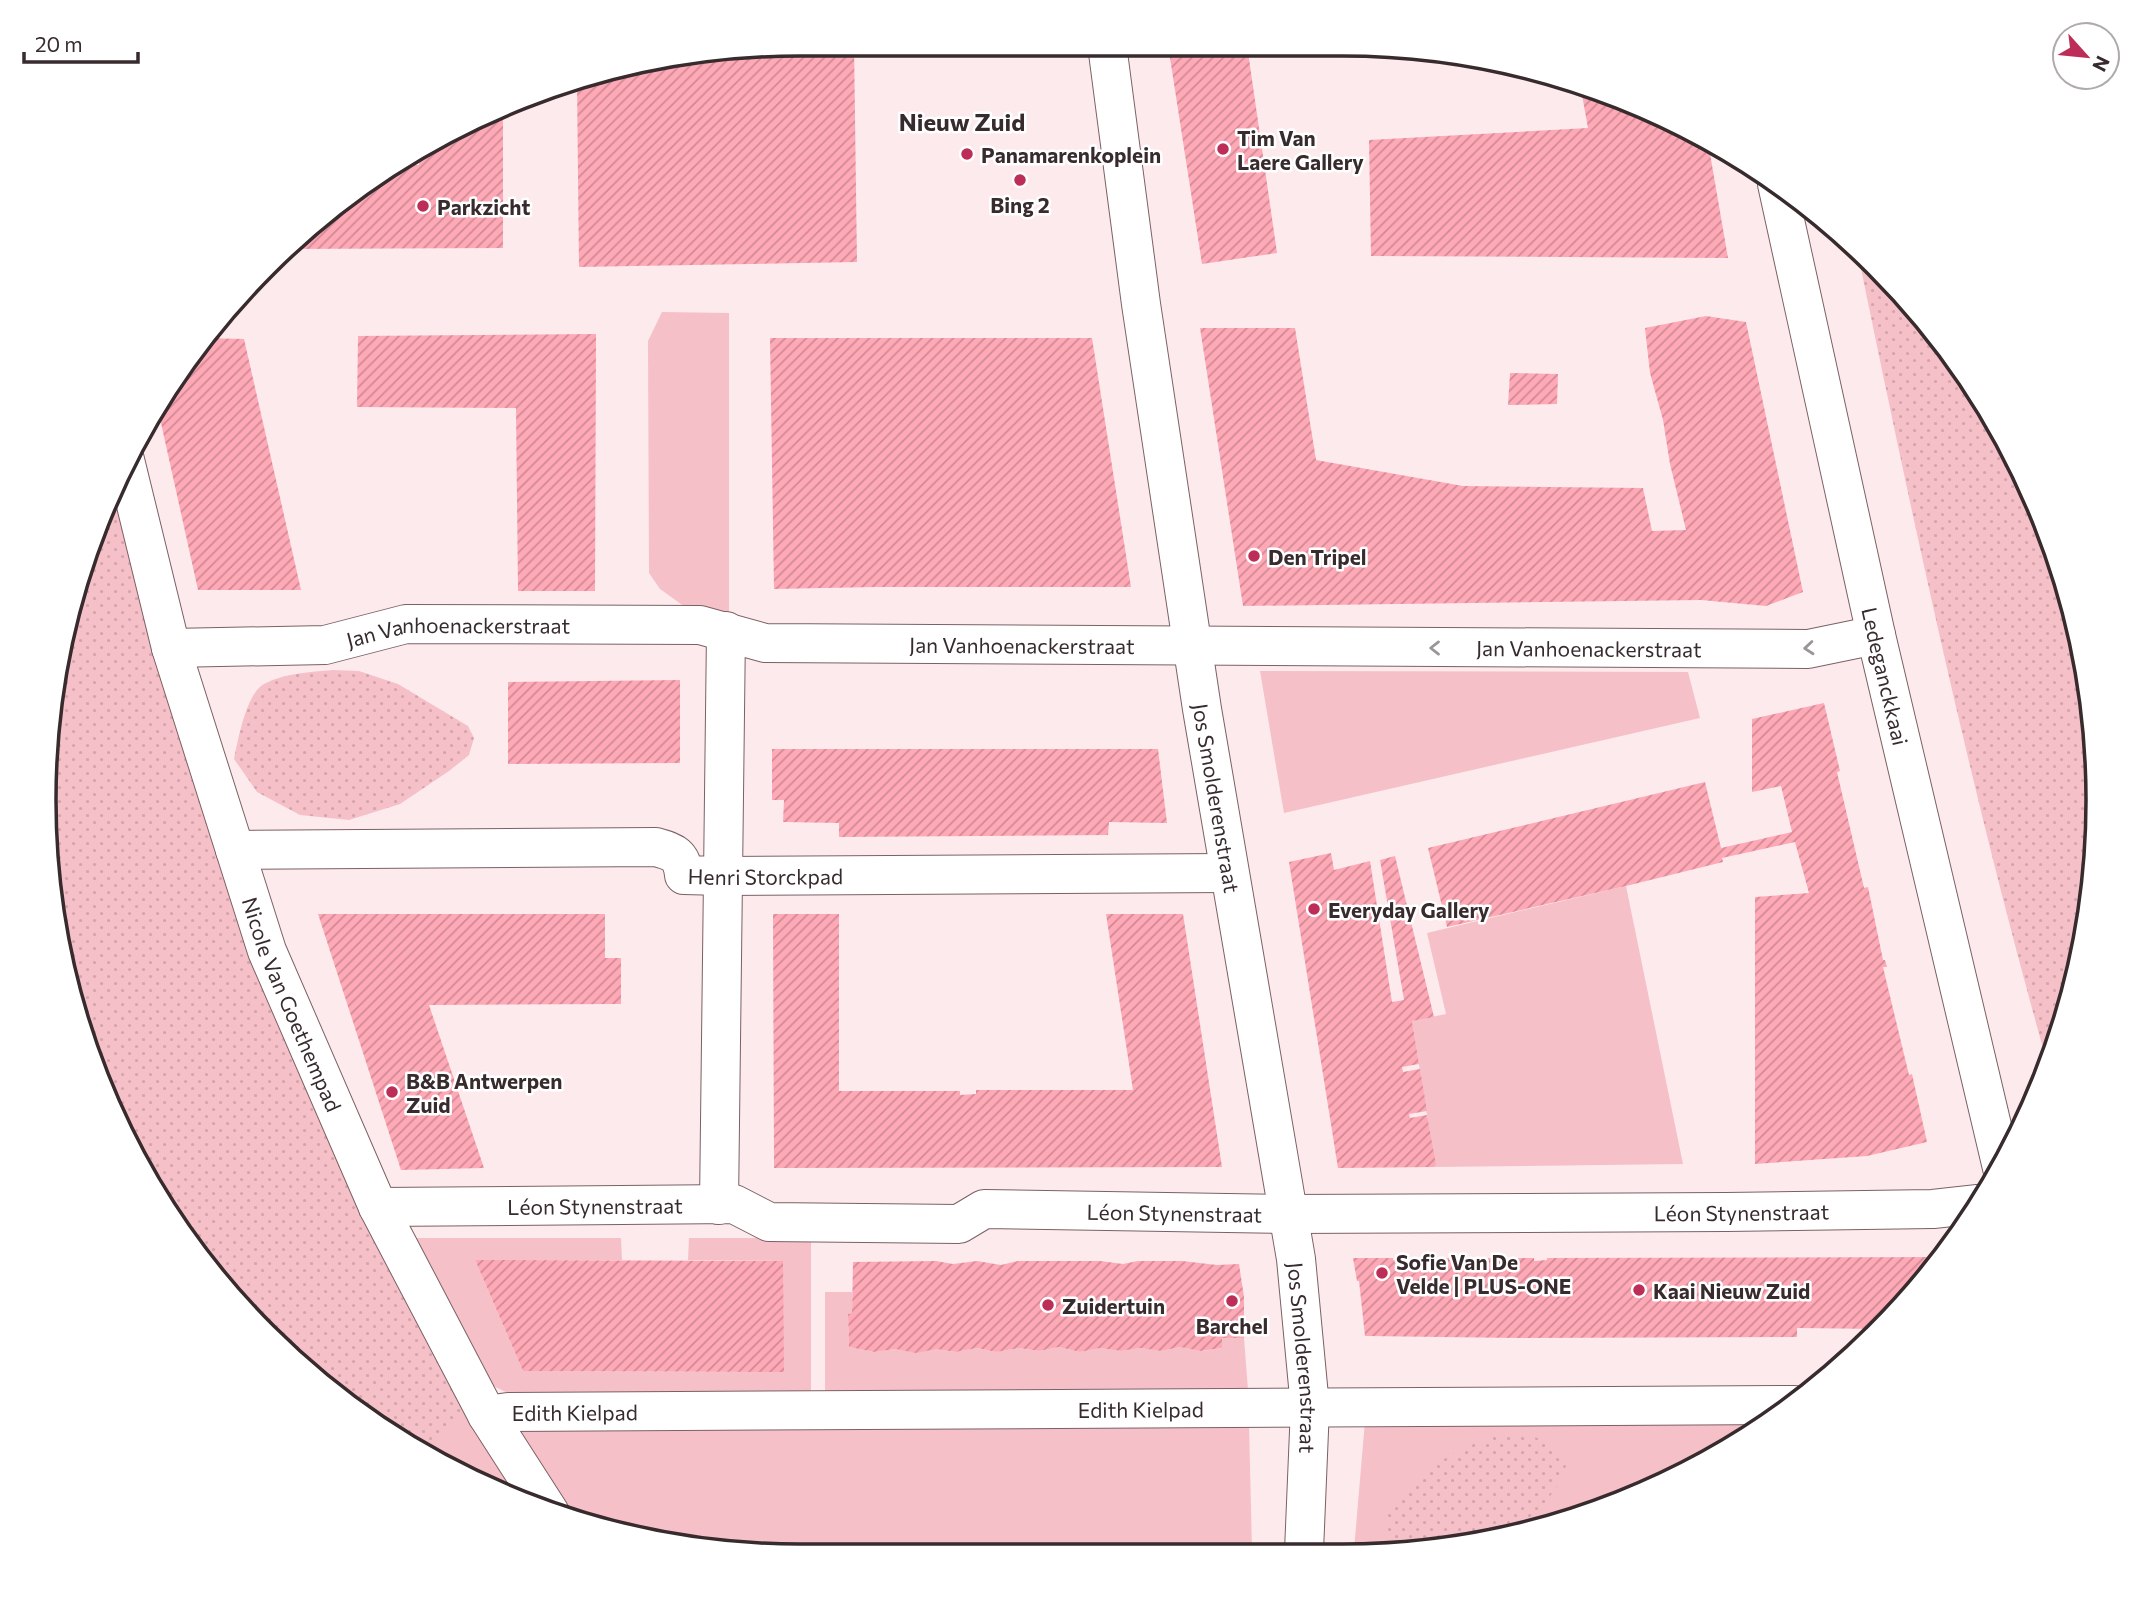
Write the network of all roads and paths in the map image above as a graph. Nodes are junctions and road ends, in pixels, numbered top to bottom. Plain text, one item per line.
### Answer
1 (1108, 56) edge
2 (1780, 199) edge
3 (130, 479) edge
4 (726, 631) junction
5 (1876, 635) junction
6 (1211, 647) junction
7 (171, 648) junction
8 (235, 850) junction
9 (1228, 873) junction
10 (722, 876) junction
11 (1997, 1151) edge
12 (719, 1205) junction
13 (1966, 1205) edge
14 (378, 1206) junction
15 (1288, 1214) junction
16 (1774, 1405) edge
17 (1310, 1407) junction
18 (487, 1415) junction
19 (539, 1497) edge
20 (1304, 1544) edge

1 - 6 street, Jos Smolderenstraat
2 - 5 street, Ledeganckkaai
3 - 7 street, Nicole Van Goethempad
4 - 6 street, Jan Vanhoenackerstraat
4 - 7 street, Jan Vanhoenackerstraat
4 - 10 street
5 -> 6 street, Jan Vanhoenackerstraat
5 - 11 street, Ledeganckkaai
6 - 9 street, Jos Smolderenstraat
7 - 8 street, Nicole Van Goethempad
8 - 10 street, Henri Storckpad
8 - 14 street, Nicole Van Goethempad
9 - 10 street, Henri Storckpad
9 - 15 street, Jos Smolderenstraat
10 - 12 street
12 - 14 street, Léon Stynenstraat
12 - 15 street, Léon Stynenstraat
13 - 15 street, Léon Stynenstraat
14 - 18 street, Nicole Van Goethempad
15 - 17 street, Jos Smolderenstraat
16 - 17 street, Edith Kielpad
17 - 18 street, Edith Kielpad
17 - 20 street, Jos Smolderenstraat
18 - 19 street, Nicole Van Goethempad

